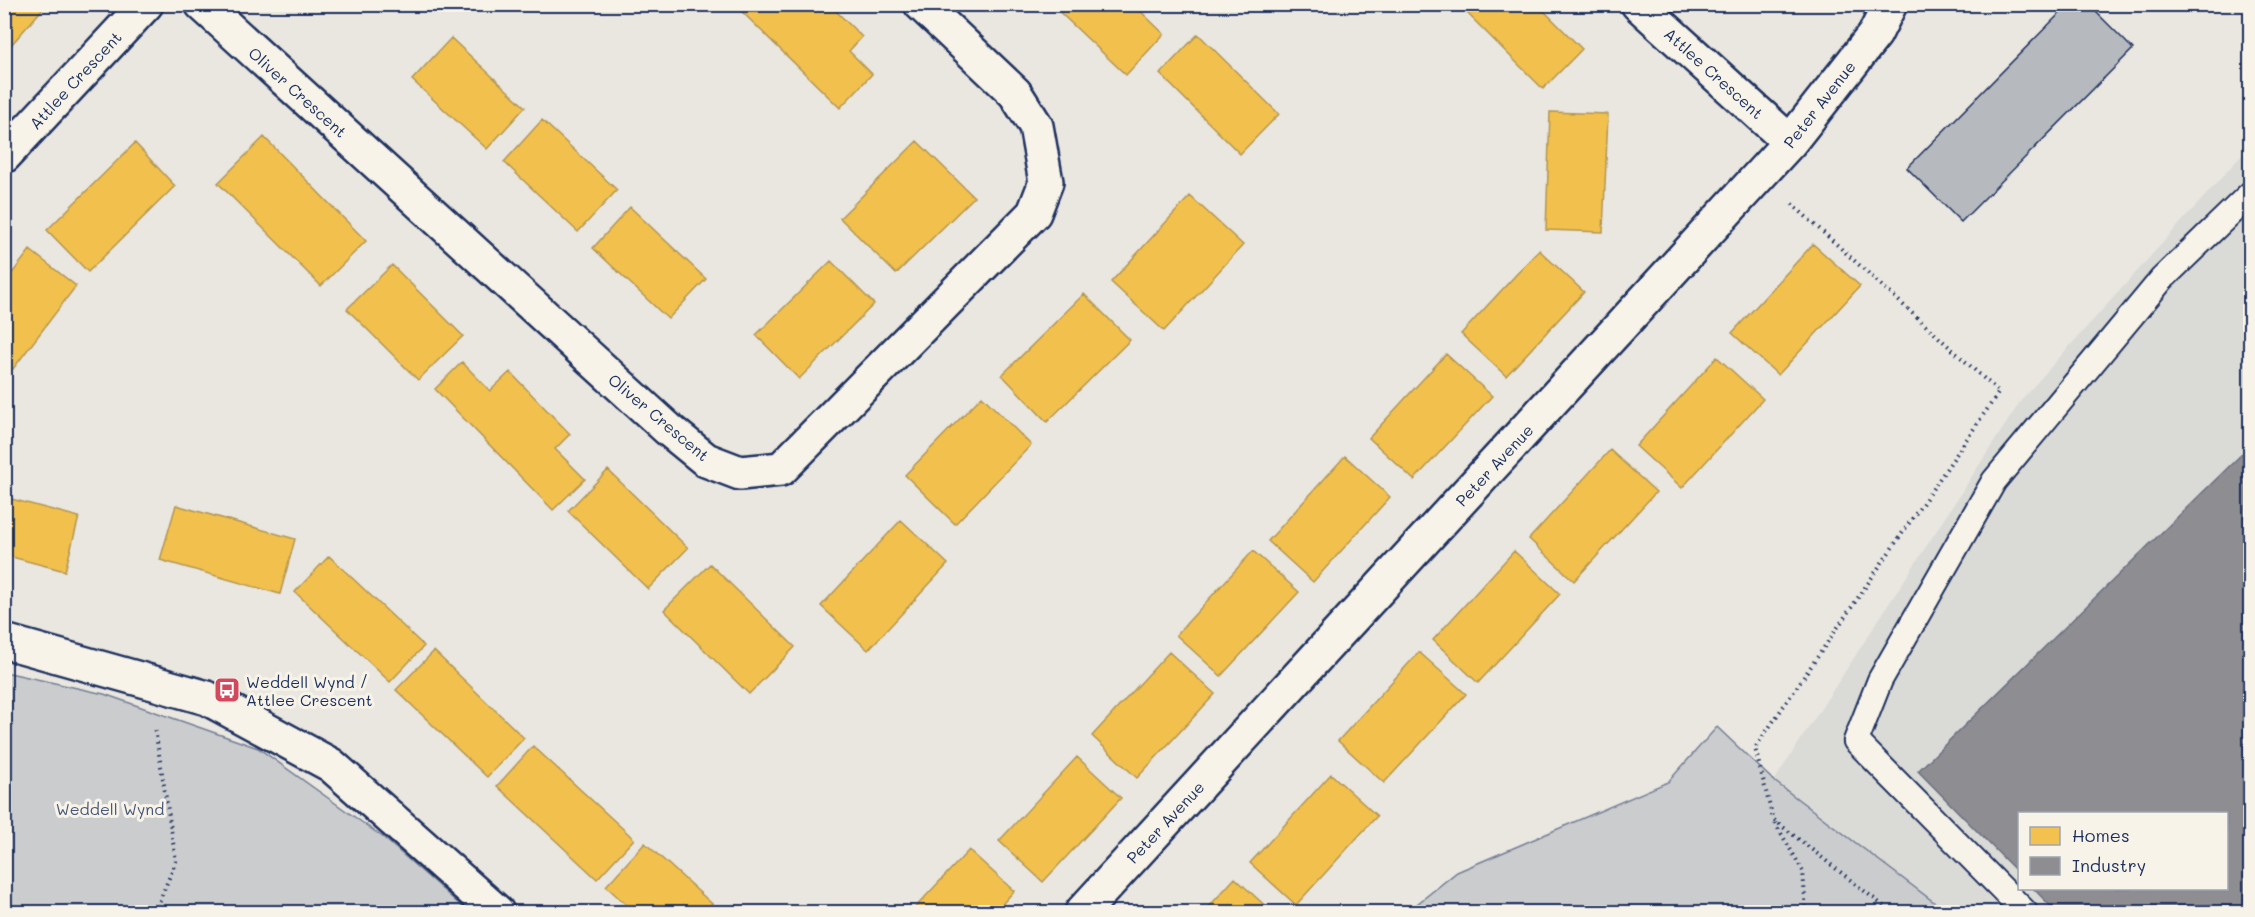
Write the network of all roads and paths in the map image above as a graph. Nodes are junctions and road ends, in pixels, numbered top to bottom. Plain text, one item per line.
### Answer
1 (146, 4) edge
2 (202, 4) edge
3 (921, 4) edge
4 (1638, 4) edge
5 (1890, 4) edge
6 (1790, 142) junction
7 (4, 156) edge
8 (2250, 194) edge
9 (4, 641) edge
10 (154, 722) dead end
11 (1773, 819) junction
12 (155, 912) edge
13 (496, 912) edge
14 (1083, 912) edge
15 (1806, 912) edge
16 (1891, 912) edge
17 (2025, 912) edge

1 - 7 street, Attlee Crescent
2 - 3 street, Oliver Crescent
4 - 6 street, Attlee Crescent
5 - 6 street, Peter Avenue
6 - 11 path
6 - 14 street, Peter Avenue
8 - 17 lane
9 - 13 street
10 - 12 path
11 - 15 path
11 - 16 path

